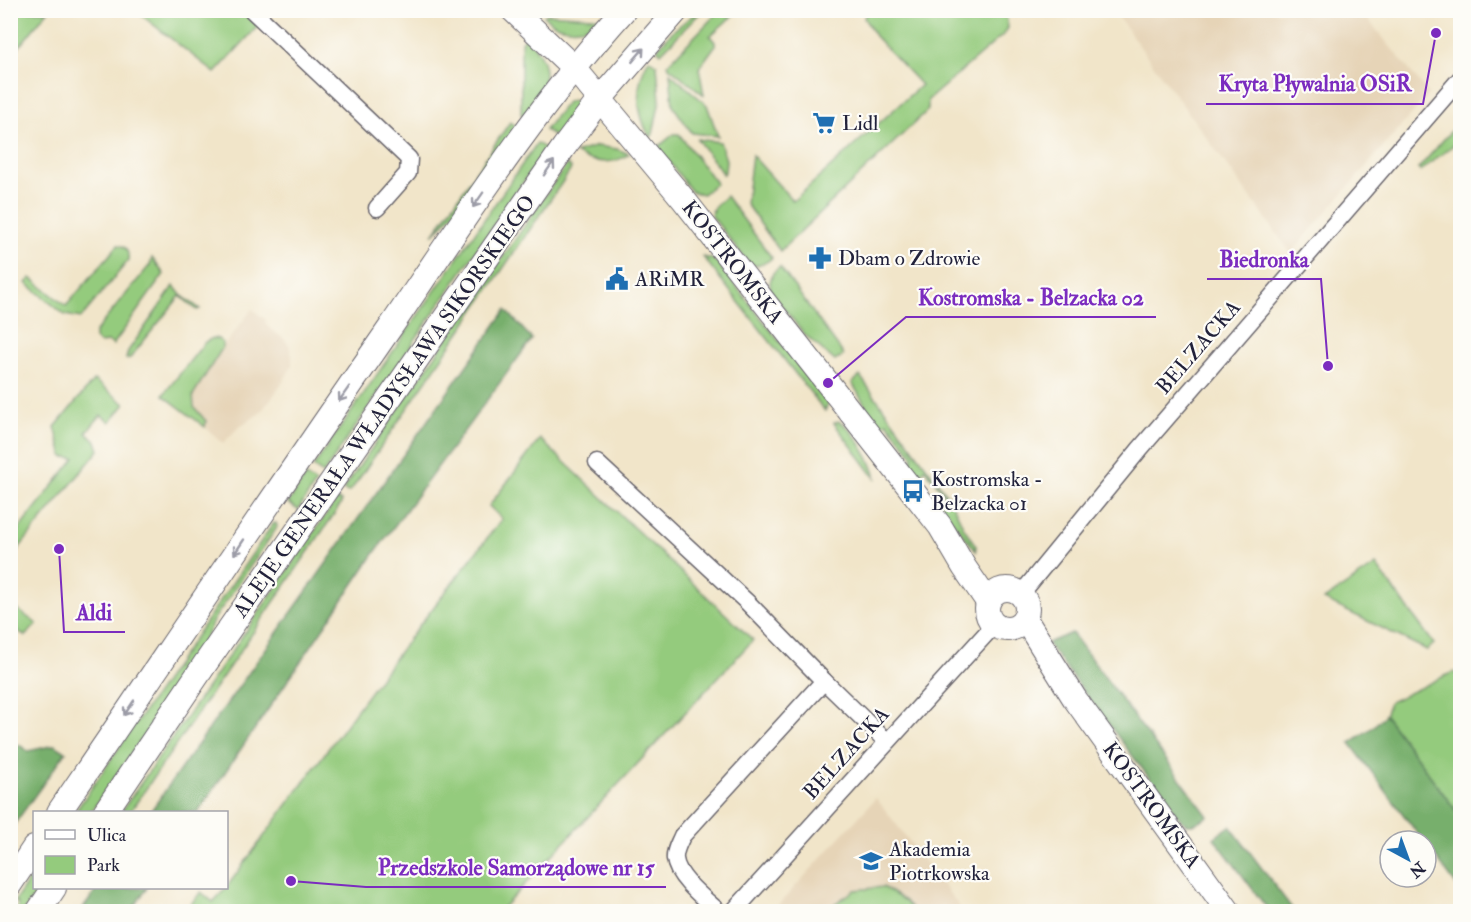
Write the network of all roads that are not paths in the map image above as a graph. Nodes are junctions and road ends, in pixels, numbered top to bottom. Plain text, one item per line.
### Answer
1 (252, 10) edge
2 (513, 10) edge
3 (624, 10) edge
4 (677, 10) edge
5 (574, 68) junction
6 (1461, 79) edge
7 (600, 99) junction
8 (377, 208) dead end
9 (597, 463) dead end
10 (272, 498) junction
11 (288, 544) junction
12 (1007, 610) junction
13 (824, 681) junction
14 (887, 742) junction
15 (60, 811) edge
16 (106, 811) edge
17 (33, 850) edge
18 (10, 884) edge
19 (53, 889) edge
20 (38, 912) edge
21 (720, 912) edge
22 (734, 912) edge
23 (1229, 912) edge

1 - 8 street
2 - 5 main road, KOSTROMSKA
3 - 5 main road, ALEJE GENERAŁA WŁADYSŁAWA SIKORSKIEGO
7 -> 4 main road, ALEJE GENERAŁA WŁADYSŁAWA SIKORSKIEGO
5 - 7 main road, KOSTROMSKA
5 -> 10 main road, ALEJE GENERAŁA WŁADYSŁAWA SIKORSKIEGO
6 - 12 street, BELZACKA
11 -> 7 main road, ALEJE GENERAŁA WŁADYSŁAWA SIKORSKIEGO
7 - 12 main road, KOSTROMSKA
9 - 13 street
10 - 11 main road
10 -> 15 main road, ALEJE GENERAŁA WŁADYSŁAWA SIKORSKIEGO
11 - 16 main road, ALEJE GENERAŁA WŁADYSŁAWA SIKORSKIEGO
12 - 14 street, BELZACKA
12 - 23 main road, KOSTROMSKA
13 - 14 street
13 - 21 street
14 - 22 street, BELZACKA
17 - 18 main road
19 - 20 main road

